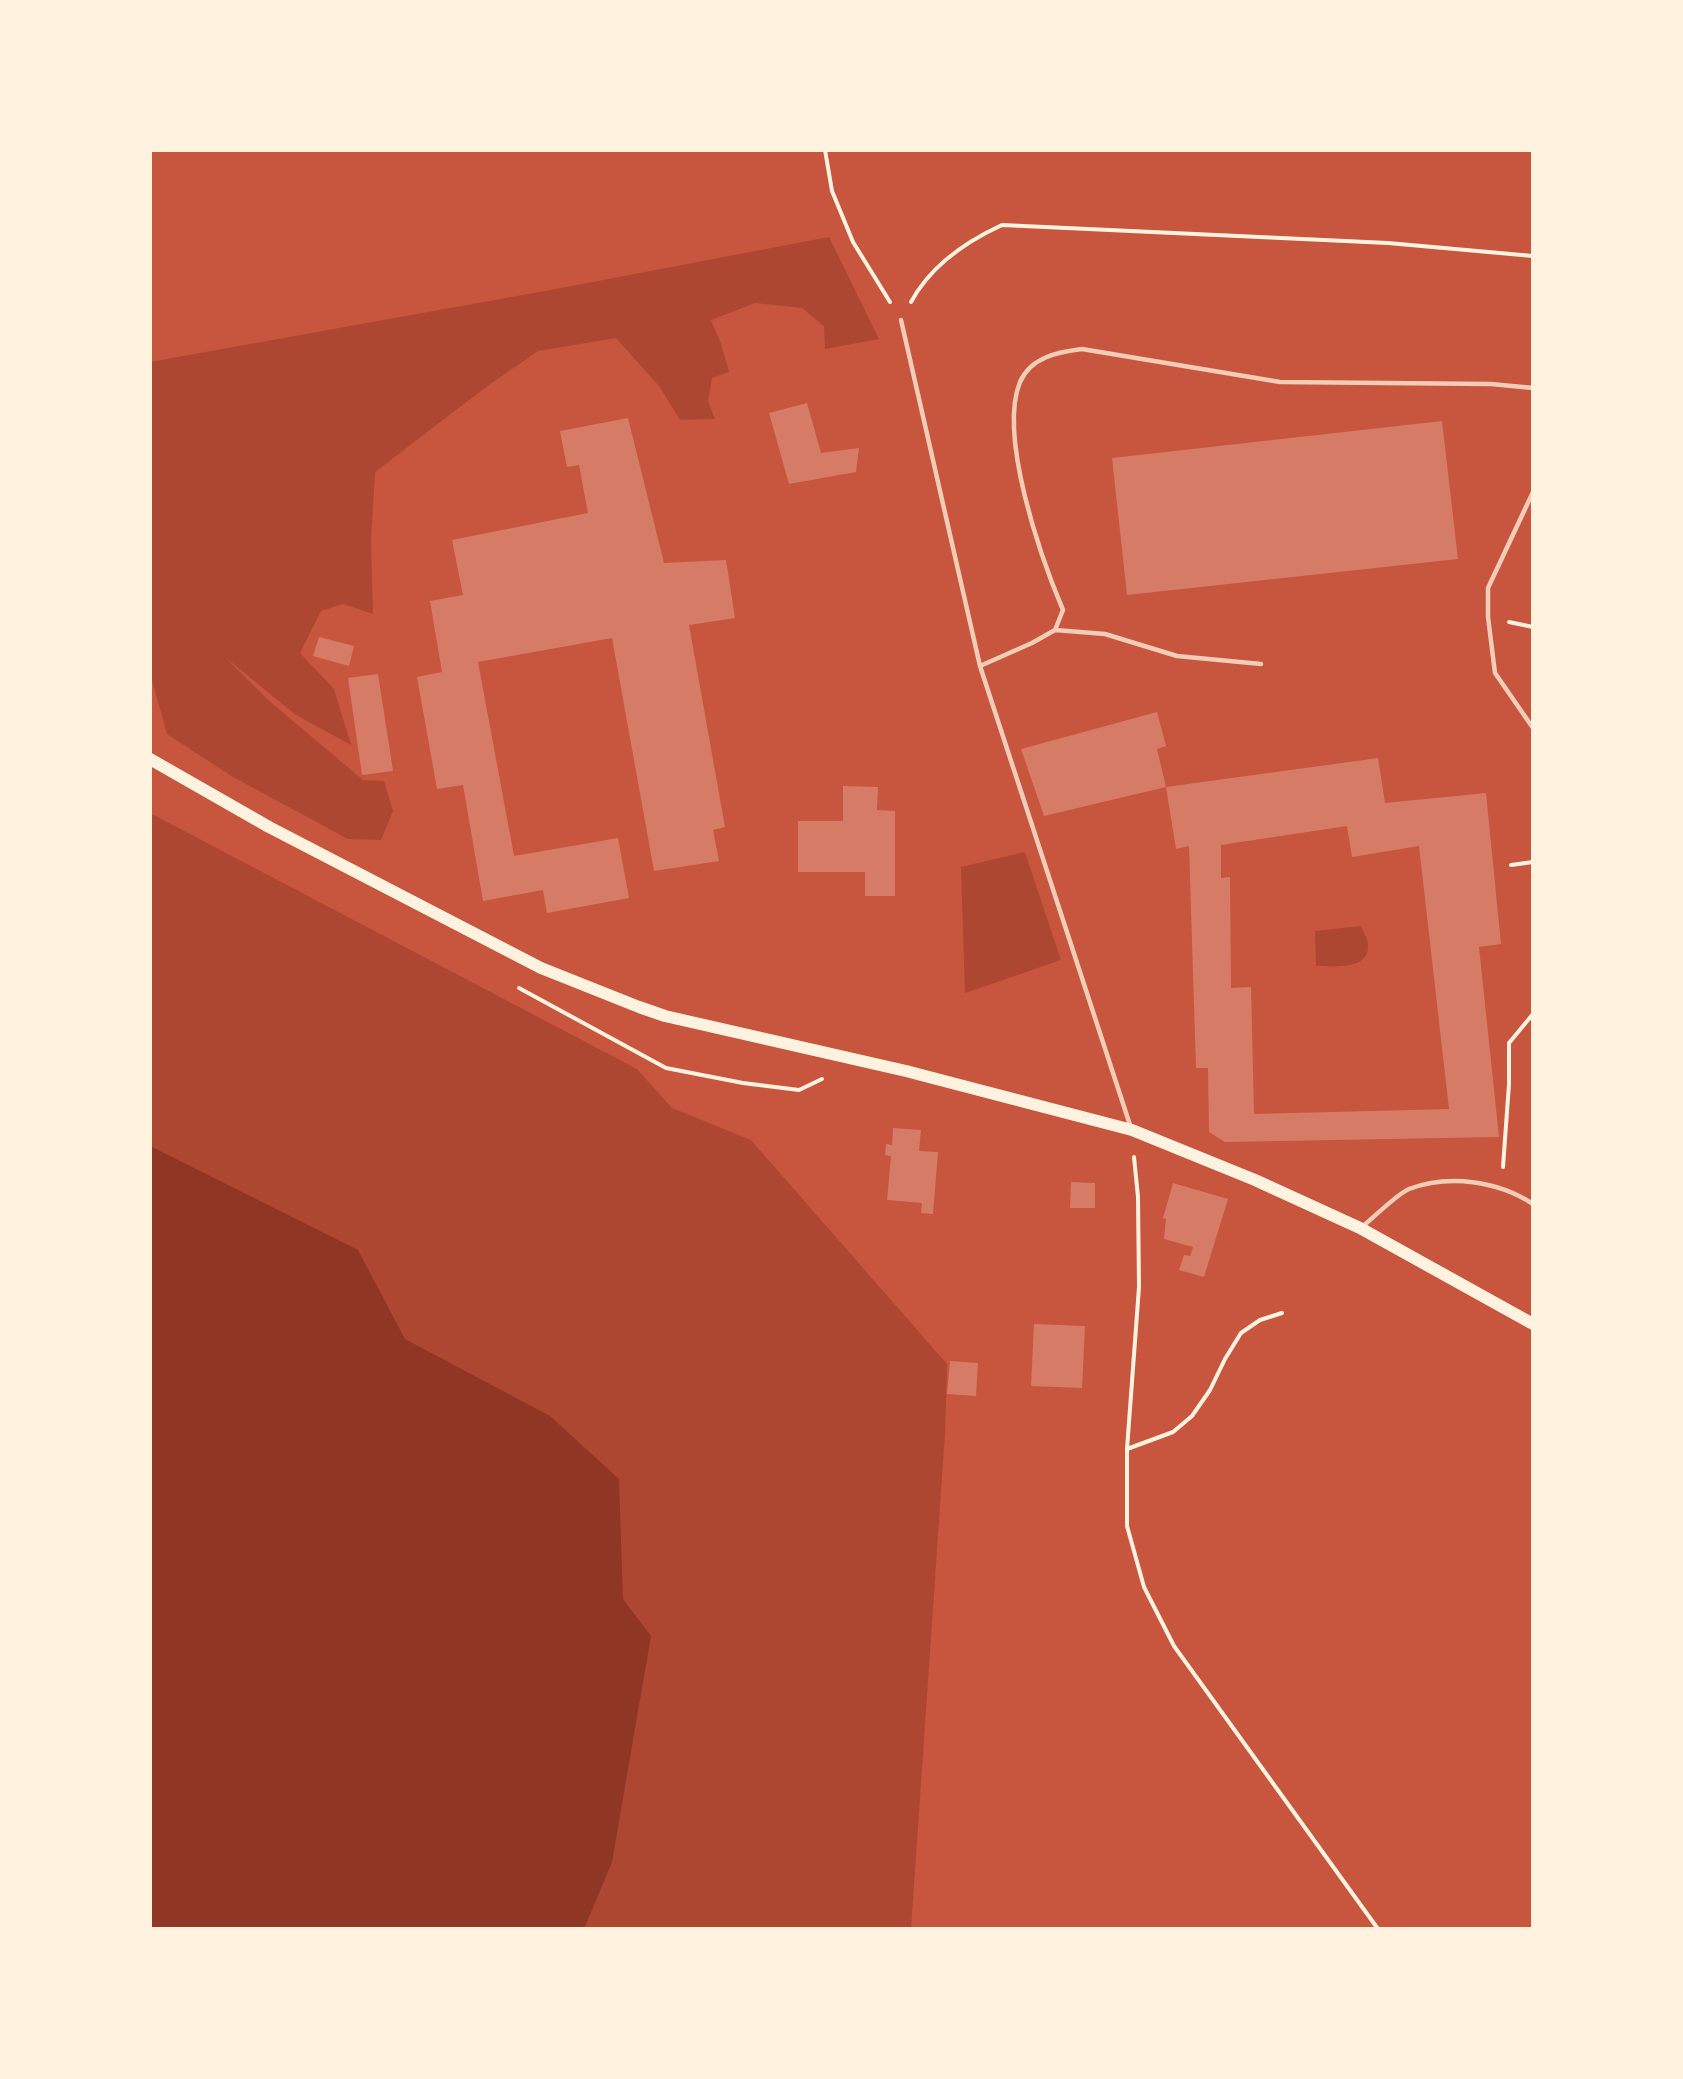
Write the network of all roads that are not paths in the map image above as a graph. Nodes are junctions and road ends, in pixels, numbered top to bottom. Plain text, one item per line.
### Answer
1 (901, 320) road end
2 (1533, 388) edge
3 (1533, 492) edge
4 (1055, 630) junction
5 (1261, 664) dead end
6 (980, 666) junction
7 (1533, 728) edge
8 (150, 759) edge
9 (1132, 1130) junction
10 (1533, 1204) edge
11 (1360, 1228) junction
12 (1533, 1324) edge

1 - 6 lane
2 - 4 lane
3 - 7 lane
4 - 5 lane
4 - 6 lane
6 - 9 lane
8 - 9 main road
9 - 11 main road
10 - 11 lane
11 - 12 main road

